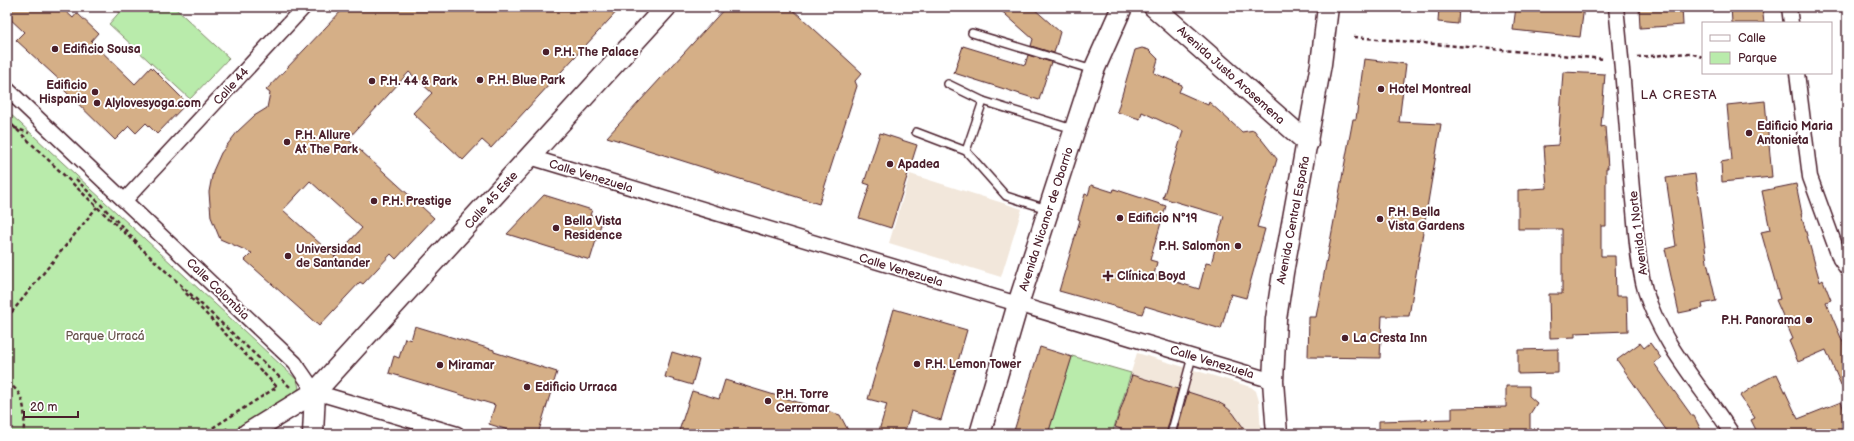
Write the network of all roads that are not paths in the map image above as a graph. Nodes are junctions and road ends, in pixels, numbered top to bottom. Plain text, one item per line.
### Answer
1 (304, 7) edge
2 (666, 7) edge
3 (1122, 7) edge
4 (1154, 7) edge
5 (1328, 7) edge
6 (1616, 7) edge
7 (1795, 9) edge
8 (1791, 22) edge
9 (972, 34) dead end
10 (1094, 70) junction
11 (1797, 74) edge
12 (948, 84) dead end
13 (7, 89) edge
14 (983, 101) junction
15 (1075, 130) junction
16 (916, 132) dead end
17 (1308, 143) junction
18 (966, 151) junction
19 (530, 158) junction
20 (126, 200) junction
21 (1049, 210) junction
22 (1847, 269) edge
23 (1018, 304) junction
24 (1192, 357) junction
25 (1273, 380) junction
26 (315, 392) junction
27 (239, 430) edge
28 (314, 434) edge
29 (457, 434) edge
30 (980, 434) edge
31 (1171, 434) edge
32 (1277, 434) edge
33 (1732, 434) edge

1 - 20 street, Calle 44
2 - 19 main road, Calle 45 Este
3 - 10 main road, Avenida Nicanor de Obarrio
4 - 17 main road, Avenida Justo Arosemena
5 - 17 main road, Avenida Central España
6 - 33 street, Avenida 1 Norte
7 - 8 street
9 - 10 lane
10 - 15 main road, Avenida Nicanor de Obarrio
11 - 22 street
12 - 14 lane
13 - 20 street, Calle Colombia
14 - 15 lane
14 - 18 lane
15 - 21 main road, Avenida Nicanor de Obarrio
16 - 18 lane
17 - 25 main road, Avenida Central España
18 - 21 lane
19 - 23 street, Calle Venezuela
19 - 26 main road, Calle 45 Este
20 - 26 street, Calle Colombia
21 - 23 main road, Avenida Nicanor de Obarrio
23 - 24 street, Calle Venezuela
23 - 30 main road, Avenida Nicanor de Obarrio
24 - 25 street, Calle Venezuela
24 - 31 lane
25 - 32 main road, Avenida Central España
26 - 27 main road, Calle 45 Este
26 - 28 main road
26 - 29 street

